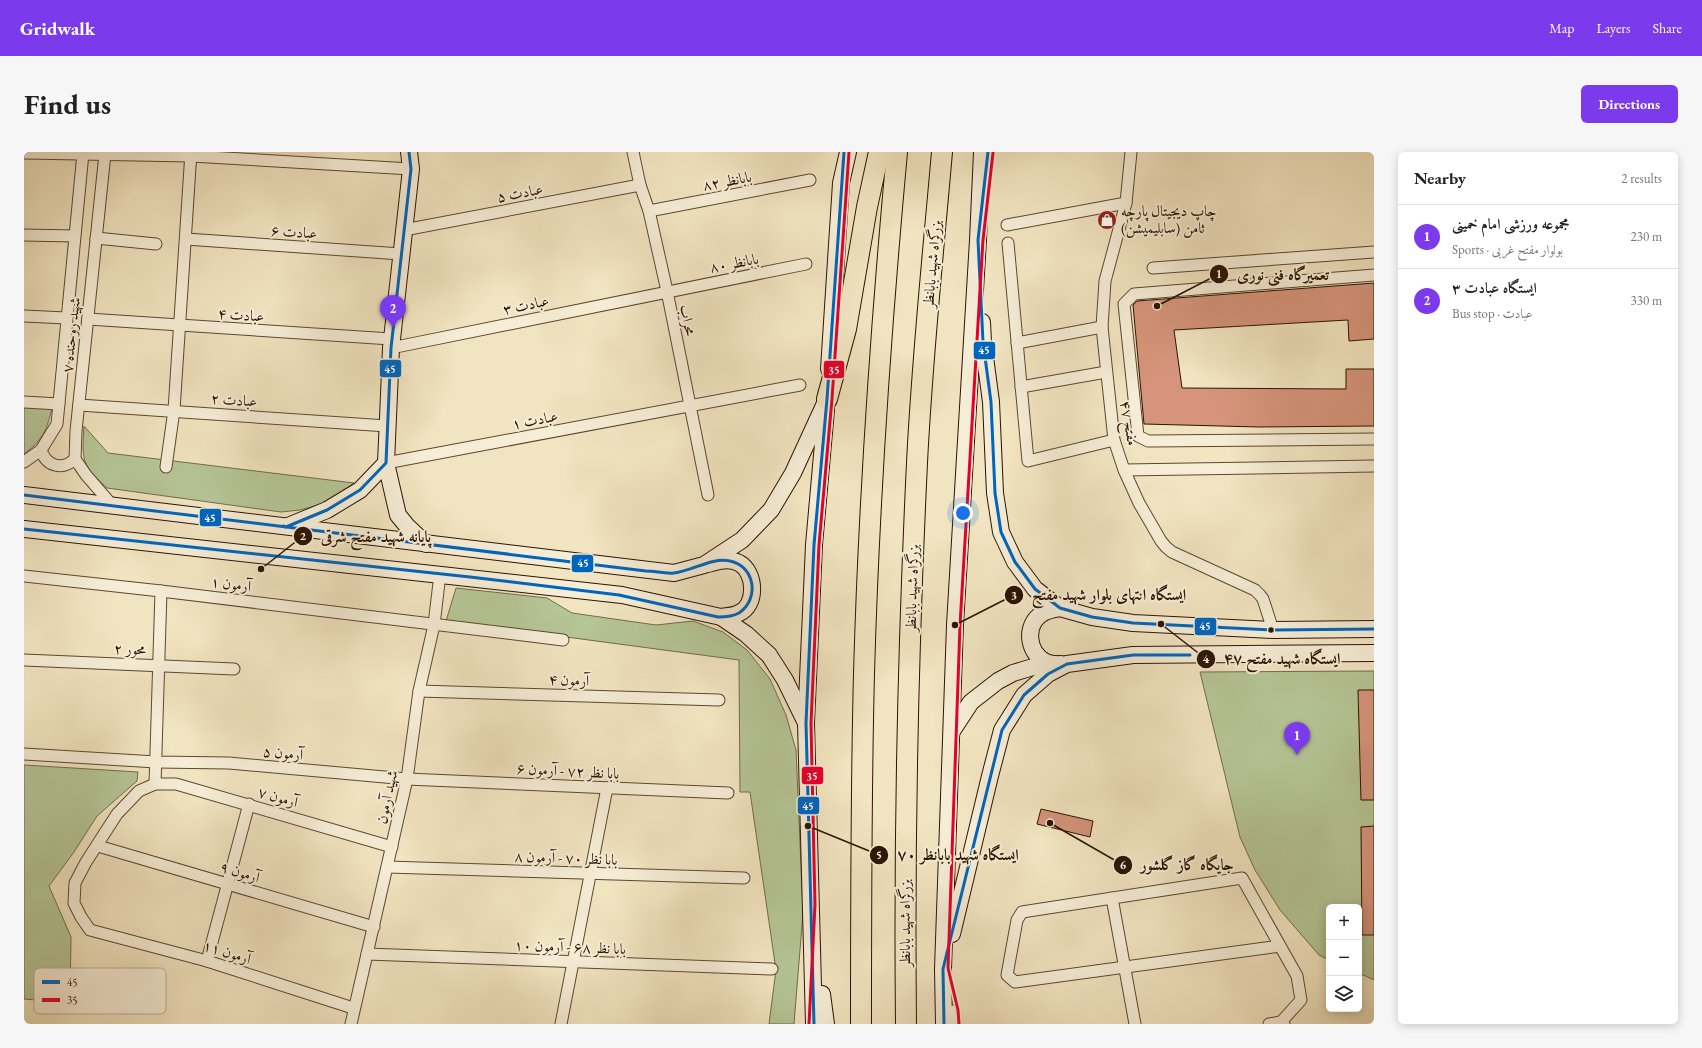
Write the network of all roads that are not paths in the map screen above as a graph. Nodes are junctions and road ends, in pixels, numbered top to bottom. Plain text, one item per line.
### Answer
1 (409, 152) edge
2 (632, 152) edge
3 (844, 152) edge
4 (848, 152) edge
5 (879, 152) edge
6 (897, 152) edge
7 (942, 152) edge
8 (982, 152) edge
9 (988, 152) edge
10 (1131, 152) edge
11 (24, 153) edge
12 (83, 153) edge
13 (105, 154) junction
14 (191, 154) edge
15 (411, 169) junction
16 (810, 180) dead end
17 (841, 183) junction
18 (640, 185) junction
19 (1126, 203) junction
20 (649, 211) junction
21 (1007, 225) dead end
22 (404, 230) junction
23 (24, 234) edge
24 (74, 236) junction
25 (96, 238) junction
26 (186, 240) junction
27 (978, 240) junction
28 (1008, 243) dead end
29 (156, 244) dead end
30 (1374, 252) edge
31 (401, 254) junction
32 (806, 264) dead end
33 (1152, 268) dead end
34 (1374, 275) edge
35 (667, 291) junction
36 (24, 316) edge
37 (66, 318) junction
38 (88, 319) junction
39 (180, 326) junction
40 (1102, 327) junction
41 (1017, 343) junction
42 (391, 344) junction
43 (1106, 372) junction
44 (800, 385) dead end
45 (1021, 387) junction
46 (827, 399) junction
47 (24, 402) edge
48 (59, 404) junction
49 (79, 405) junction
50 (689, 406) junction
51 (174, 410) junction
52 (387, 426) junction
53 (1374, 439) edge
54 (1114, 440) junction
55 (41, 450) junction
56 (75, 459) junction
57 (24, 462) edge
58 (386, 463) junction
59 (1374, 466) edge
60 (166, 467) dead end
61 (1124, 470) junction
62 (24, 495) edge
63 (708, 496) dead end
64 (112, 505) junction
65 (286, 527) junction
66 (26, 530) edge
67 (426, 544) junction
68 (704, 565) junction
69 (440, 574) junction
70 (24, 576) edge
71 (161, 591) junction
72 (1060, 608) junction
73 (721, 617) junction
74 (434, 625) junction
75 (1374, 629) edge
76 (1273, 630) junction
77 (563, 640) dead end
78 (1374, 653) edge
79 (24, 660) edge
80 (1067, 664) junction
81 (158, 666) junction
82 (234, 669) dead end
83 (419, 691) junction
84 (719, 700) dead end
85 (806, 723) junction
86 (952, 732) junction
87 (24, 754) edge
88 (156, 762) junction
89 (407, 779) junction
90 (155, 784) junction
91 (607, 788) junction
92 (728, 793) dead end
93 (249, 804) junction
94 (98, 846) junction
95 (392, 847) junction
96 (387, 867) junction
97 (590, 874) junction
98 (744, 878) dead end
99 (227, 884) junction
100 (1112, 898) junction
101 (810, 905) junction
102 (374, 928) junction
103 (1280, 946) junction
104 (367, 954) junction
105 (207, 961) junction
106 (573, 962) junction
107 (1125, 967) junction
108 (772, 969) dead end
109 (943, 969) junction
110 (353, 1008) junction
111 (951, 1021) edge
112 (1282, 1023) edge
113 (351, 1024) edge
114 (561, 1024) edge
115 (804, 1024) edge
116 (814, 1024) edge
117 (826, 1024) edge
118 (861, 1024) edge
119 (906, 1024) edge
120 (1136, 1024) edge
121 (1269, 1024) edge

1 - 15 main road
2 - 18 street, محراب
3 - 17 main road
4 - 17 main road
5 - 46 highway
6 - 118 highway
7 - 119 highway, بزرگراه شهید بابانظر
8 - 27 main road
9 - 27 main road
10 - 19 street, مفتح ۴۷
11 - 12 street
12 - 13 street
12 - 24 street, شهید روحنده ۷
13 - 14 street
13 - 25 street, شهید روحنده ۷
14 - 15 street
14 - 26 street
15 - 22 main road
16 - 20 street, بابانظر ۸۲
17 - 46 main road
18 - 20 street, محراب
18 - 22 street, عبادت ۵
19 - 21 street
19 - 40 street, مفتح ۴۷
20 - 35 street, محراب
22 - 31 main road
23 - 24 street
24 - 37 street, شهید روحنده ۷
25 - 29 street
25 - 38 street, شهید روحنده ۷
26 - 31 street, عبادت ۶
26 - 39 street
27 - 72 main road
27 - 86 main road
28 - 41 street
30 - 33 street
31 - 42 main road
32 - 35 street, بابانظر ۸۰
34 - 53 street
35 - 42 street, عبادت ۳
35 - 50 street, محراب
36 - 37 street
37 - 48 street, شهید روحنده ۷
38 - 39 street, عبادت ۴
38 - 49 street, شهید روحنده ۷
39 - 42 street, عبادت ۴
39 - 51 street
40 - 41 street
40 - 43 street, مفتح ۴۷
41 - 45 street
42 - 52 main road
43 - 45 street
43 - 54 street, مفتح ۴۷
44 - 50 street, عبادت ۱
45 - 54 street
46 - 68 main road
46 - 85 main road
47 - 48 street
48 - 55 street, شهید روحنده ۷
49 - 51 street, عبادت ۲
49 - 56 street, شهید روحنده ۷
50 - 58 street, عبادت ۱
50 - 63 street, محراب
51 - 52 street, عبادت ۲
51 - 60 street
52 - 58 main road
54 - 61 street, مفتح ۴۷
55 - 56 street
55 - 57 street, شهید روحنده ۷
56 - 64 street
58 - 65 main road
58 - 67 main road
59 - 61 street
61 - 76 street, مفتح ۴۷
62 - 64 main road
64 - 65 main road
65 - 67 main road
66 - 69 main road
67 - 68 main road
68 - 73 main road
69 - 73 main road
69 - 74 street, شهید آرمون
70 - 71 street, آرمون ۱
71 - 74 street, آرمون ۱
71 - 81 street
72 - 76 main road
72 - 80 main road
73 - 85 main road
74 - 77 street, آرمون ۱
74 - 83 street, شهید آرمون
75 - 76 main road
78 - 80 main road
79 - 81 street, محور ۲
80 - 86 main road
80 - 109 main road
81 - 82 street, محور ۲
81 - 88 street
83 - 84 street, آرمون ۴
83 - 89 street, شهید آرمون
85 - 101 main road
86 - 109 main road
87 - 88 street, آرمون ۵
88 - 89 street, آرمون ۵
88 - 90 street
89 - 91 street, بابا نظر ۷۲ - آرمون ۶
89 - 95 street, شهید آرمون
90 - 93 street, آرمون ۷
90 - 94 street
91 - 92 street, بابا نظر ۷۲ - آرمون ۶
91 - 97 street
93 - 95 street, آرمون ۷
93 - 99 street
94 - 99 street, آرمون ۹
94 - 105 street, آرمون ۱۱
95 - 96 street, شهید آرمون
96 - 97 street, بابا نظر ۷۰ - آرمون ۸
96 - 102 street, شهید آرمون
97 - 98 street, بابا نظر ۷۰ - آرمون ۸
97 - 106 street
99 - 102 street, آرمون ۹
99 - 105 street
100 - 103 street
100 - 107 street
100 - 107 street
101 - 115 main road
101 - 116 main road
101 - 117 main road
102 - 104 street, شهید آرمون
103 - 107 street
103 - 112 street
104 - 106 street, بابا نظر ۶۸ - آرمون ۱۰
104 - 110 street, شهید آرمون
105 - 110 street, آرمون ۱۱
106 - 108 street, بابا نظر ۶۸ - آرمون ۱۰
106 - 114 street
107 - 120 street
109 - 111 main road
110 - 113 street, شهید آرمون
112 - 121 street

